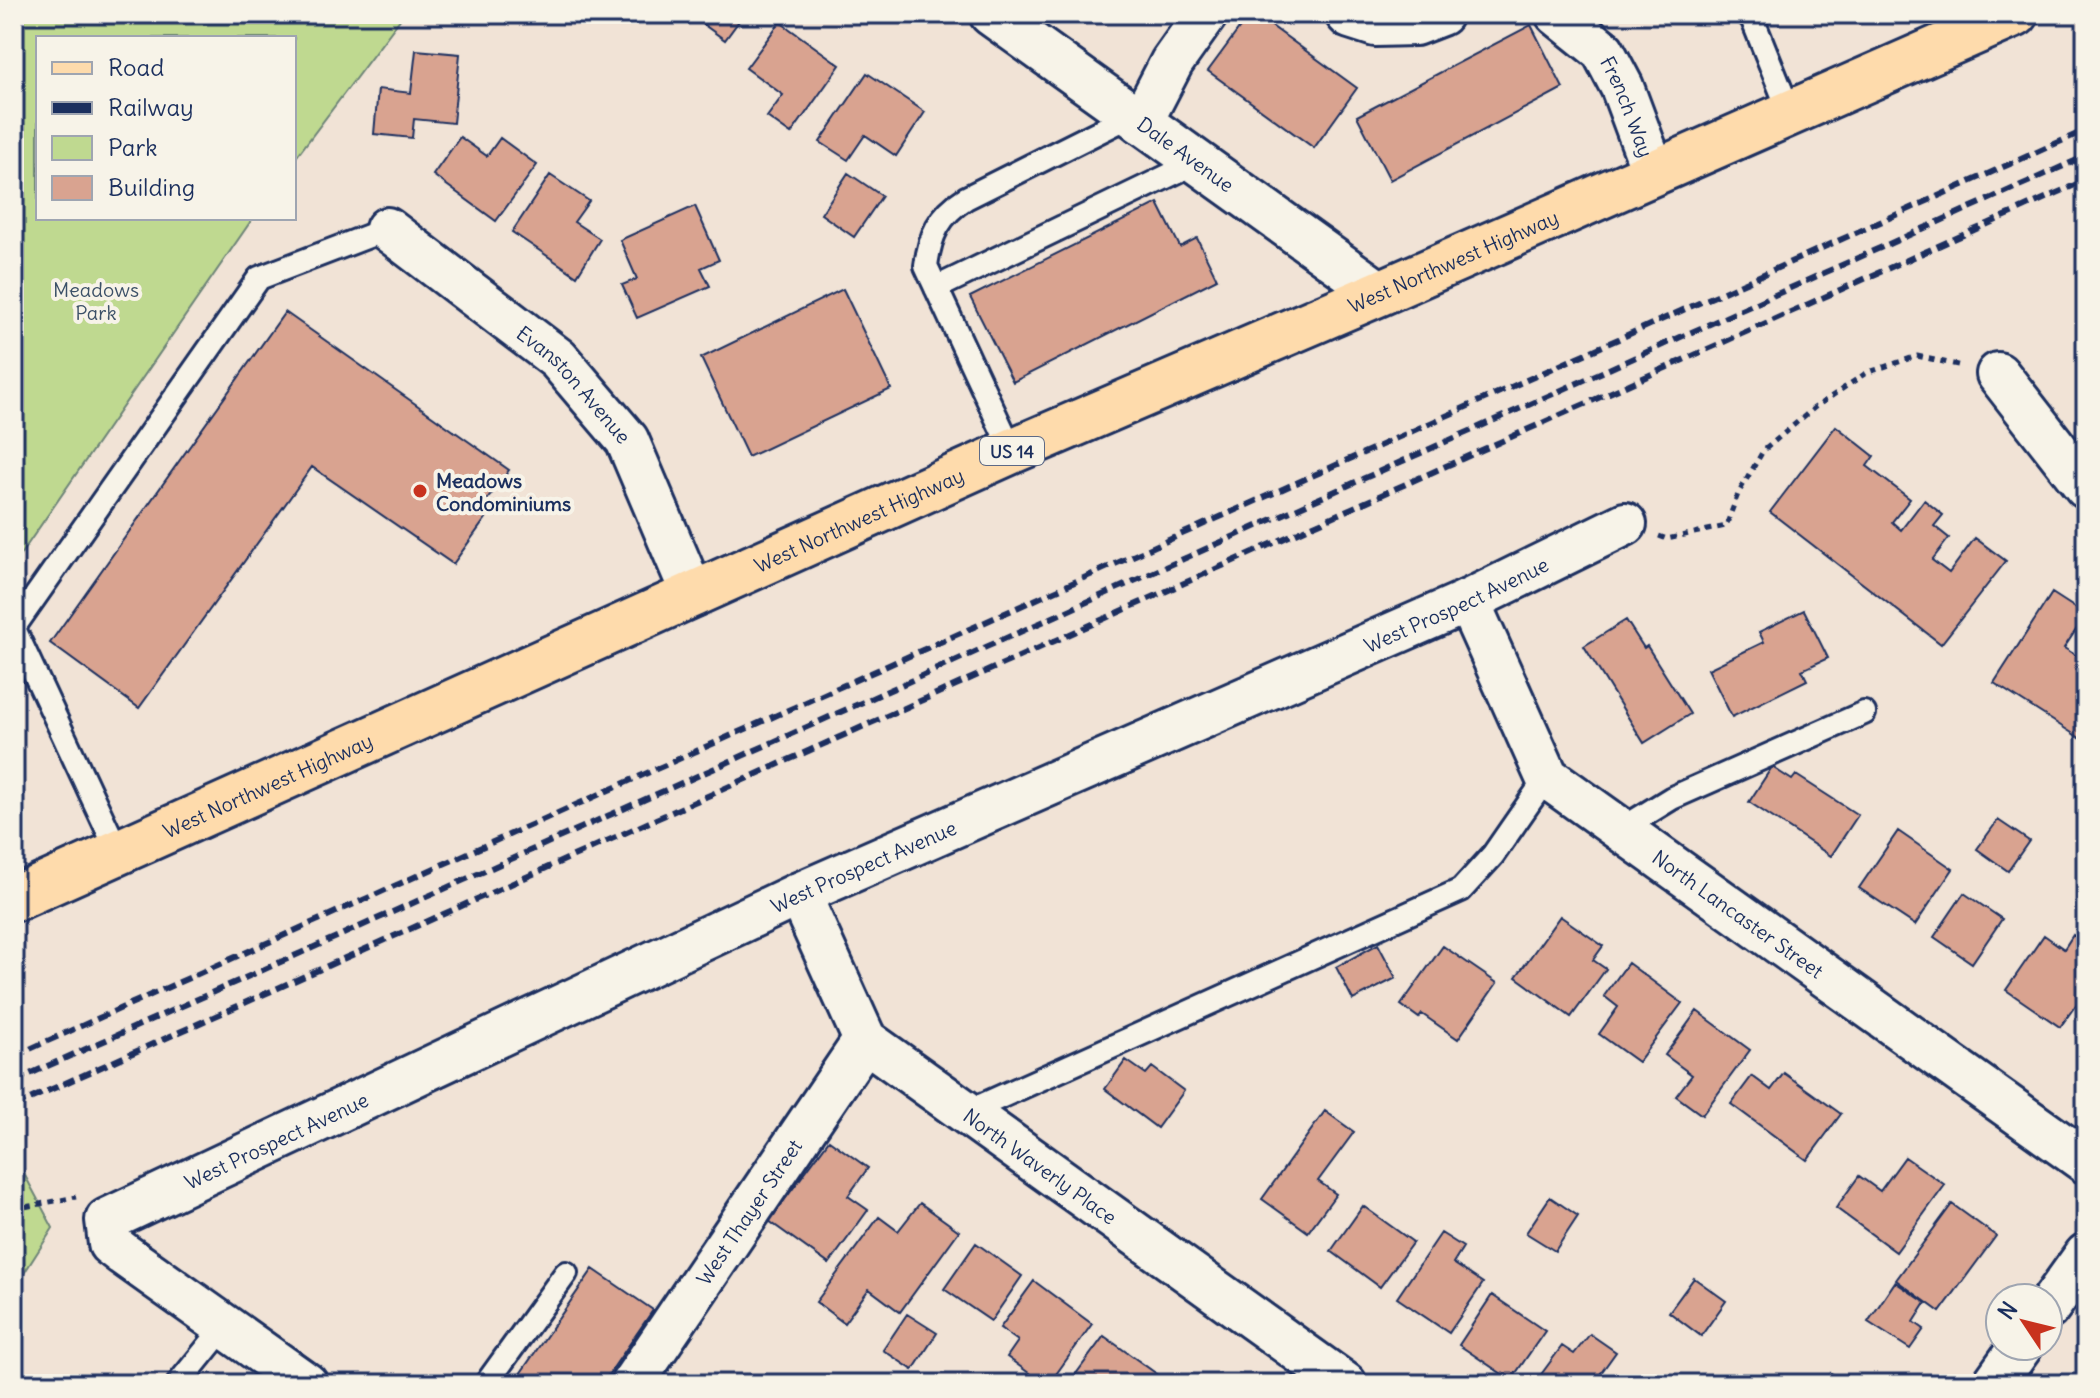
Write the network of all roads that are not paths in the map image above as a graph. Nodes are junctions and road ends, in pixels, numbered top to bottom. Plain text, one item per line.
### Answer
1 (991, 14) edge
2 (1206, 14) edge
3 (1347, 14) edge
4 (1441, 14) edge
5 (1557, 14) edge
6 (2016, 14) edge
7 (1751, 15) edge
8 (1790, 113) junction
9 (1137, 118) junction
10 (1197, 162) junction
11 (1654, 173) junction
12 (387, 229) joint
13 (936, 288) junction
14 (1380, 293) junction
15 (1998, 374) road end
16 (1012, 451) junction
17 (2086, 487) edge
18 (1625, 524) road end
19 (693, 595) junction
20 (1468, 601) junction
21 (14, 628) edge
22 (1864, 713) dead end
23 (1547, 777) junction
24 (1620, 830) junction
25 (118, 852) junction
26 (799, 894) junction
27 (14, 899) edge
28 (865, 1040) junction
29 (967, 1112) junction
30 (2086, 1162) edge
31 (2086, 1255) edge
32 (566, 1273) dead end
33 (2064, 1286) edge
34 (225, 1326) junction
35 (2010, 1362) edge
36 (178, 1384) edge
37 (306, 1384) edge
38 (486, 1384) edge
39 (632, 1384) edge
40 (1345, 1384) edge
41 (1994, 1384) edge

1 - 9 street, Dale Avenue
2 - 9 street
3 - 4 street
5 - 11 street, French Way
6 - 8 main road, West Northwest Highway / US 14
7 - 8 lane
8 - 11 main road, West Northwest Highway / US 14
9 - 10 street, Dale Avenue
9 - 13 lane
10 - 13 lane
10 - 14 street, Dale Avenue
11 - 14 main road, West Northwest Highway / US 14
12 - 19 street, Evanston Avenue
12 - 21 lane
13 - 16 lane
14 - 16 main road, West Northwest Highway / US 14
15 - 17 street
16 - 19 main road, West Northwest Highway / US 14
18 - 20 street, West Prospect Avenue
19 - 25 main road, West Northwest Highway / US 14
20 - 23 street, North Lancaster Street
20 - 26 street, West Prospect Avenue
21 - 25 lane
22 - 24 lane
23 - 24 street, North Lancaster Street
23 - 29 lane
24 - 30 street, North Lancaster Street
25 - 27 main road, West Northwest Highway / US 14
26 - 28 street
26 - 34 street, West Prospect Avenue
28 - 29 street, North Waverly Place
28 - 39 street, West Thayer Street
29 - 40 street, North Waverly Place
31 - 33 street
32 - 38 lane
34 - 36 lane
34 - 37 street
35 - 41 street

